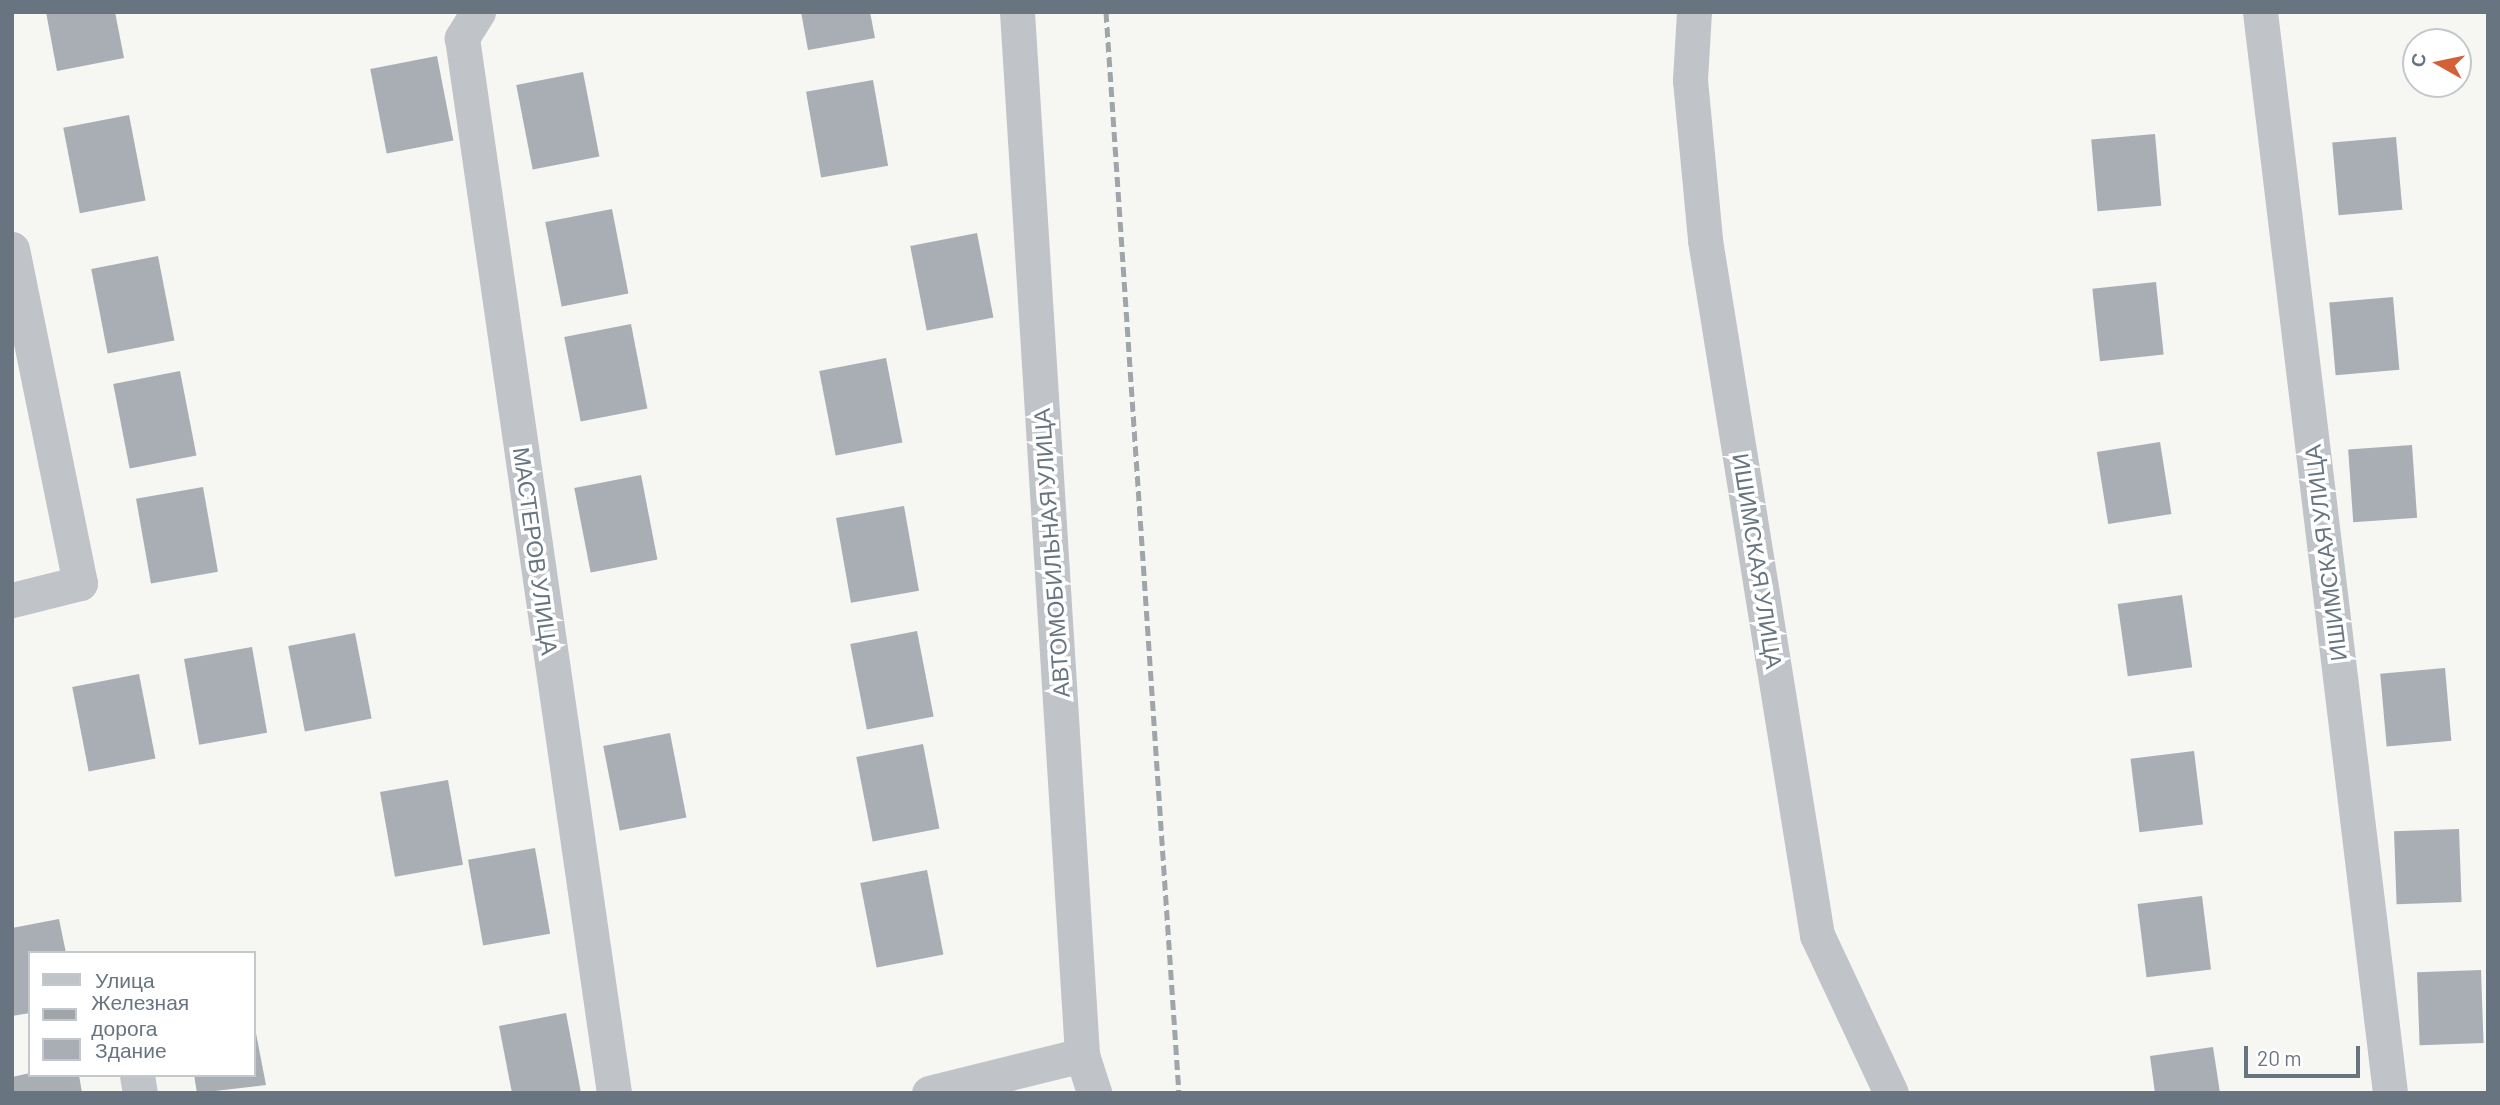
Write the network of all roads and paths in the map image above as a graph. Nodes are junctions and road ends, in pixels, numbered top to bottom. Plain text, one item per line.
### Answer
1 (478, 12) edge
2 (1017, 12) edge
3 (1695, 12) edge
4 (2260, 12) edge
5 (12, 249) edge
6 (12, 600) edge
7 (1082, 1055) junction
8 (614, 1093) edge
9 (929, 1093) edge
10 (1094, 1093) edge
11 (1891, 1093) edge
12 (2390, 1093) edge

1 - 8 street, МАСТЕРОВ УЛИЦА
2 - 7 street, АВТОМОБИЛЬНАЯ УЛИЦА
3 - 11 street, ИШИМСКАЯ УЛИЦА
4 - 12 street, ИШИМСКАЯ УЛИЦА
5 - 6 street
7 - 9 street
7 - 10 street, АВТОМОБИЛЬНАЯ УЛИЦА

